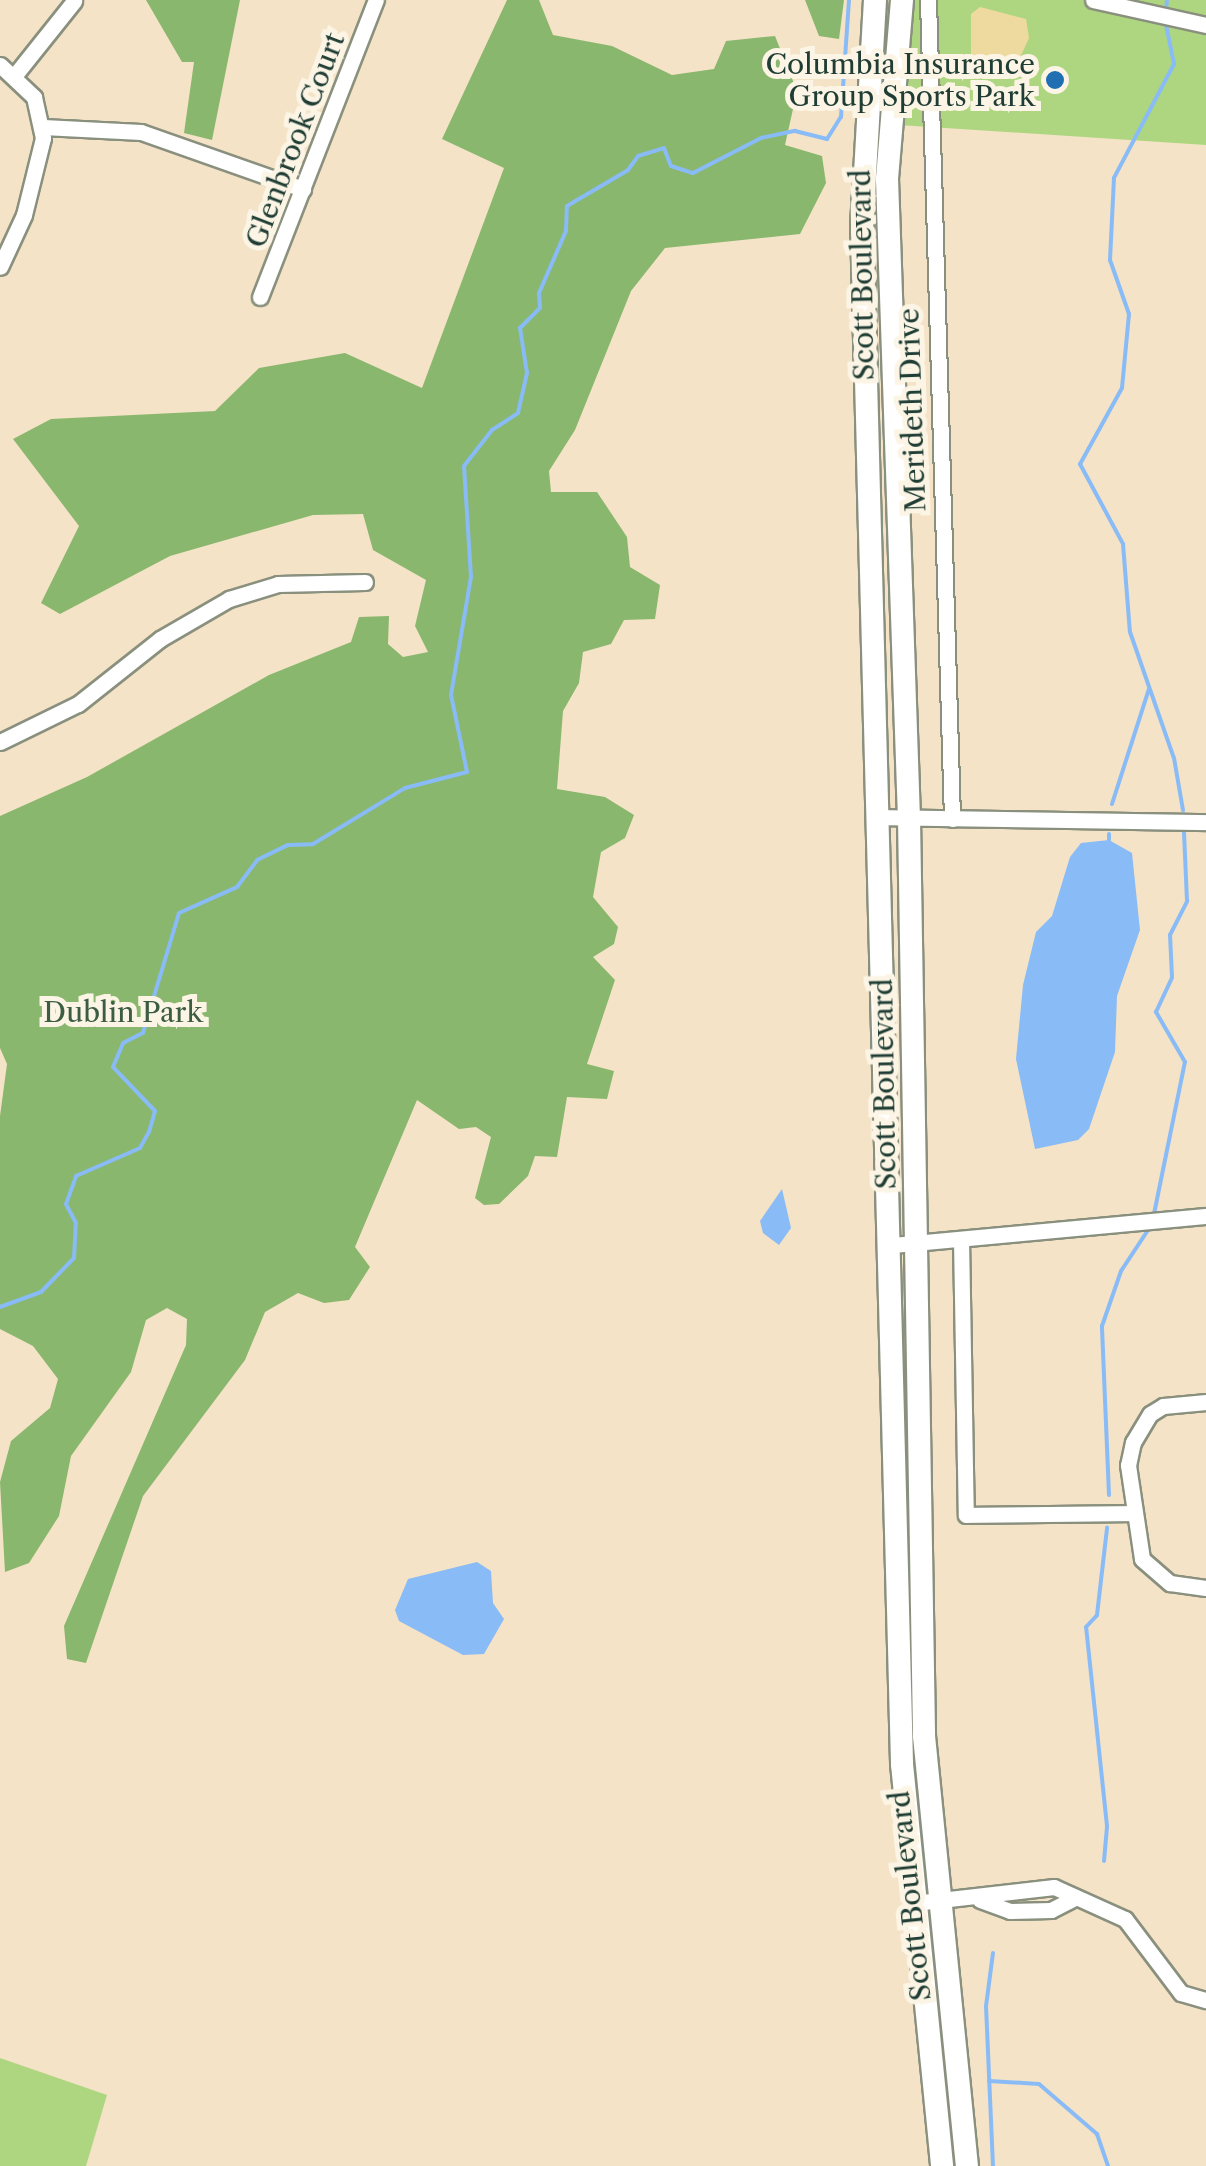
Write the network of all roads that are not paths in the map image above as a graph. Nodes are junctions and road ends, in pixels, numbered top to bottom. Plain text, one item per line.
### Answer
1 (376, 0) edge
2 (876, 0) edge
3 (902, 0) edge
4 (928, 0) edge
5 (1093, 0) edge
6 (74, 1) edge
7 (1206, 25) edge
8 (0, 65) edge
9 (15, 75) junction
10 (43, 127) junction
11 (303, 188) junction
12 (0, 267) edge
13 (260, 297) dead end
14 (366, 582) dead end
15 (0, 742) edge
16 (882, 817) junction
17 (909, 818) junction
18 (952, 819) junction
19 (1206, 822) edge
20 (1206, 1216) edge
21 (960, 1239) junction
22 (916, 1243) junction
23 (892, 1245) junction
24 (1206, 1402) edge
25 (1132, 1513) junction
26 (1206, 1588) edge
27 (940, 1900) junction
28 (914, 1903) junction
29 (1206, 2000) edge
30 (942, 2166) edge
31 (967, 2166) edge

1 - 11 street, Glenbrook Court
2 - 16 main road, Scott Boulevard
3 - 17 main road, Scott Boulevard
4 - 18 street, Merideth Drive
5 - 7 street
6 - 9 street
8 - 9 street
9 - 10 street
10 - 11 street
10 - 12 street
11 - 13 street, Glenbrook Court
14 - 15 street
16 - 17 street
16 - 23 main road, Scott Boulevard
17 - 18 street
17 - 22 main road, Scott Boulevard
18 - 19 street
20 - 21 street
21 - 22 street
21 - 25 street
22 - 23 street
22 - 27 main road, Scott Boulevard
23 - 28 main road, Scott Boulevard
24 - 25 street
25 - 26 street
27 - 28 street
27 - 29 street
27 - 31 main road, Scott Boulevard
28 - 30 main road, Scott Boulevard

